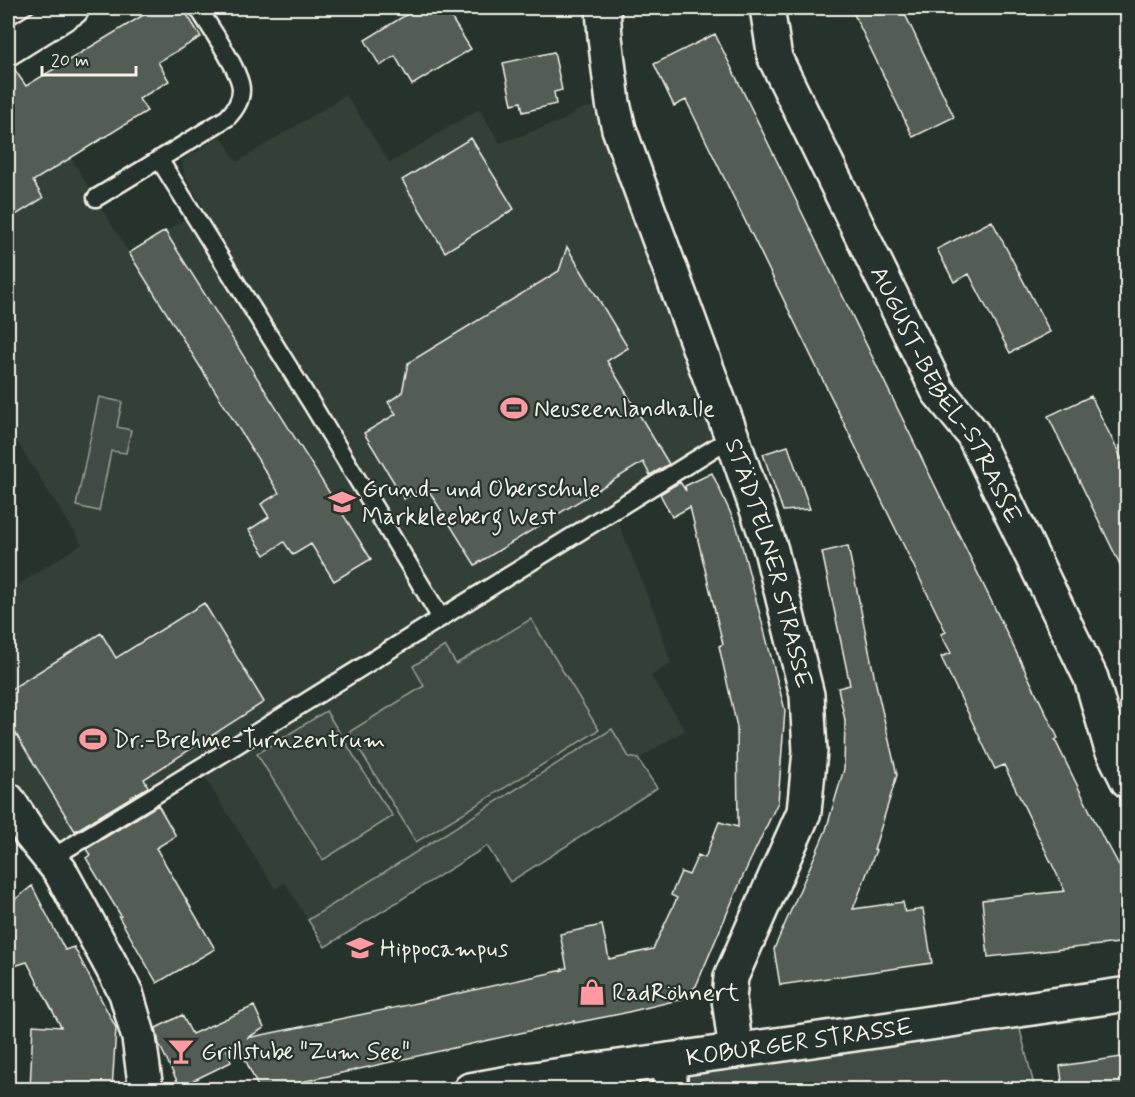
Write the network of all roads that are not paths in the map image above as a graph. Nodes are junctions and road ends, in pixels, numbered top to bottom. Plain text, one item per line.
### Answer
1 (72, 8) edge
2 (198, 8) edge
3 (603, 8) edge
4 (767, 8) edge
5 (8, 48) edge
6 (159, 159) junction
7 (96, 198) dead end
8 (732, 437) junction
9 (441, 618) junction
10 (1128, 781) edge
11 (8, 800) edge
12 (55, 865) junction
13 (1128, 994) edge
14 (736, 1051) junction
15 (670, 1075) edge
16 (620, 1079) edge
17 (146, 1089) edge
18 (470, 1089) edge

1 - 5 street
2 - 6 lane
3 - 8 street, STÄDTELNER STRASSE
4 - 10 street, AUGUST-BEBEL-STRASSE
6 - 7 lane
6 - 9 lane
8 - 9 lane
8 - 14 street, STÄDTELNER STRASSE
9 - 12 lane
11 - 12 street
12 - 17 street
13 - 14 street, KOBURGER STRASSE
14 - 15 street, KOBURGER STRASSE
15 - 16 street, KOBURGER STRASSE
16 - 18 street, KOBURGER STRASSE

